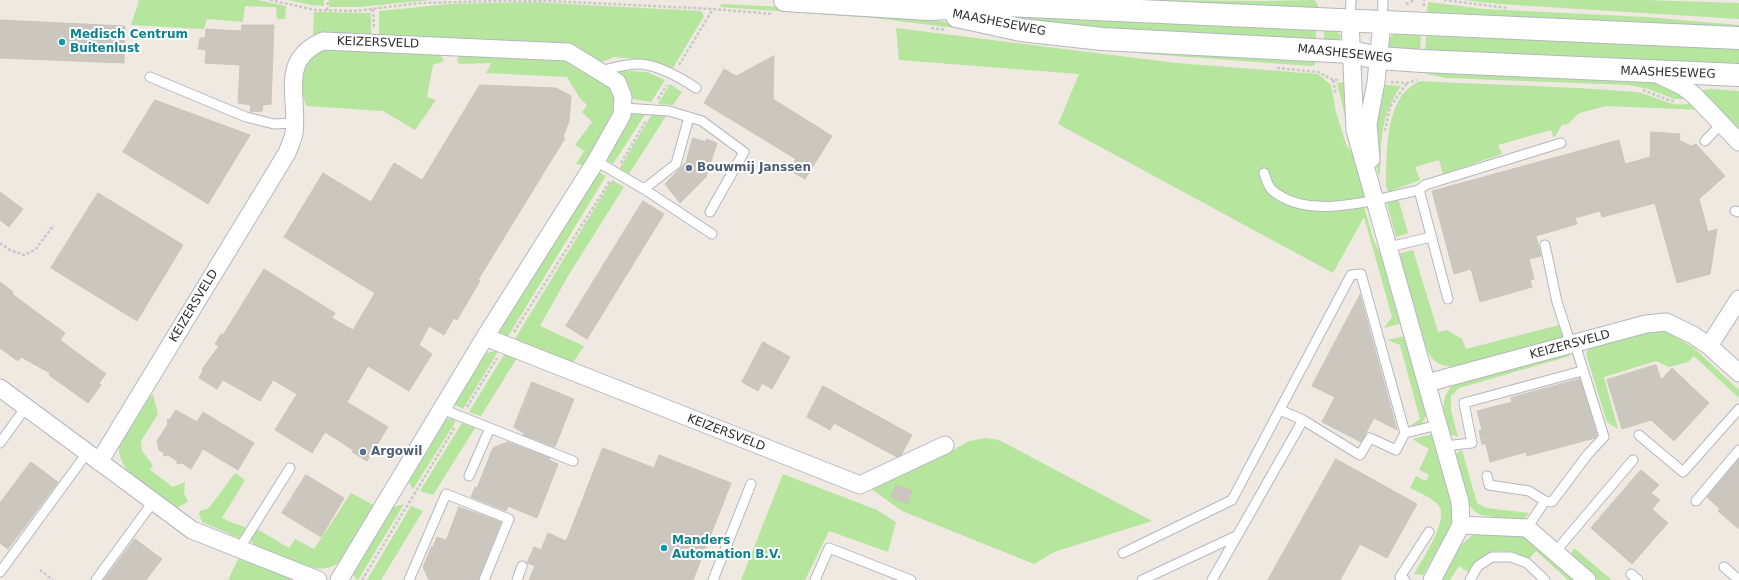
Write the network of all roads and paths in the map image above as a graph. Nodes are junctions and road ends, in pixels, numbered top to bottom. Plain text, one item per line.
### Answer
1 (270, 0) edge
2 (328, 0) edge
3 (785, 0) edge
4 (1383, 0) edge
5 (929, 9) junction
6 (327, 10) junction
7 (1350, 10) edge
8 (1382, 23) junction
9 (1739, 38) edge
10 (1351, 52) junction
11 (1378, 58) junction
12 (600, 71) junction
13 (1654, 73) junction
14 (674, 74) junction
15 (1739, 75) edge
16 (150, 77) dead end
17 (1407, 83) dead end
18 (696, 88) dead end
19 (623, 108) junction
20 (653, 109) junction
21 (689, 117) junction
22 (294, 123) junction
23 (1721, 124) junction
24 (1384, 138) dead end
25 (1705, 142) dead end
26 (1739, 142) edge
27 (1561, 143) dead end
28 (596, 161) junction
29 (616, 172) junction
30 (1264, 173) dead end
31 (644, 189) junction
32 (1419, 190) junction
33 (1375, 197) junction
34 (710, 212) dead end
35 (54, 226) dead end
36 (712, 234) dead end
37 (1431, 237) junction
38 (0, 243) edge
39 (1545, 245) dead end
40 (1389, 247) junction
41 (1448, 299) dead end
42 (1739, 299) edge
43 (485, 337) junction
44 (1573, 344) junction
45 (505, 346) junction
46 (1709, 346) junction
47 (1582, 370) junction
48 (1739, 373) edge
49 (1427, 383) junction
50 (0, 388) edge
51 (26, 407) junction
52 (442, 408) junction
53 (1739, 409) edge
54 (1280, 410) junction
55 (461, 417) junction
56 (1303, 420) junction
57 (1438, 425) junction
58 (490, 428) junction
59 (1405, 433) junction
60 (1639, 435) dead end
61 (0, 443) edge
62 (945, 445) dead end
63 (1444, 446) junction
64 (1739, 450) edge
65 (93, 457) junction
66 (1633, 460) dead end
67 (573, 461) dead end
68 (290, 468) dead end
69 (469, 476) dead end
70 (1487, 476) dead end
71 (750, 484) dead end
72 (1545, 501) junction
73 (1696, 501) dead end
74 (153, 502) junction
75 (1461, 525) junction
76 (1527, 528) junction
77 (1429, 532) dead end
78 (1236, 536) junction
79 (239, 549) junction
80 (1555, 552) junction
81 (1123, 553) dead end
82 (522, 566) dead end
83 (1724, 567) dead end
84 (40, 570) dead end
85 (0, 572) edge
86 (53, 580) edge
87 (96, 580) edge
88 (318, 580) edge
89 (339, 580) edge
90 (362, 580) edge
91 (409, 580) edge
92 (484, 580) edge
93 (517, 580) edge
94 (713, 580) edge
95 (815, 580) edge
96 (911, 580) edge
97 (1142, 580) edge
98 (1212, 580) edge
99 (1405, 580) edge
100 (1432, 580) edge
101 (1470, 580) edge
102 (1546, 580) edge
103 (1587, 580) edge
104 (1739, 580) edge

1 - 6 path
2 - 6 path
3 - 5 main road, MAASHESEWEG
4 - 8 lane
5 - 7 main road, MAASHESEWEG
5 - 10 main road, MAASHESEWEG
6 - 14 path
7 - 8 main road, MAASHESEWEG
7 - 10 street
8 - 9 main road, MAASHESEWEG
8 - 11 street
10 - 11 main road, MAASHESEWEG
10 - 33 street
11 - 13 main road, MAASHESEWEG
11 - 33 street
12 - 14 lane
12 - 19 street, KEIZERSVELD
12 - 22 street, KEIZERSVELD
13 - 15 main road, MAASHESEWEG
13 - 23 street
14 - 18 lane
14 - 20 path
16 - 22 lane
17 - 24 path
19 - 20 lane
19 - 28 street
20 - 21 lane
20 - 29 path
21 - 31 lane
21 - 34 lane
22 - 65 street, KEIZERSVELD
23 - 25 lane
23 - 26 street
27 - 32 lane
28 - 29 lane
28 - 43 street
29 - 31 lane
29 - 45 path
30 - 33 lane
31 - 36 lane
32 - 33 lane
32 - 37 lane
33 - 40 street
35 - 38 path
37 - 40 lane
37 - 41 lane
39 - 44 lane
40 - 49 street
42 - 46 street
43 - 45 street, KEIZERSVELD
43 - 52 street
44 - 46 street, KEIZERSVELD
44 - 47 lane
44 - 49 street, KEIZERSVELD
45 - 55 path
45 - 62 street, KEIZERSVELD
46 - 48 street, KEIZERSVELD
47 - 63 lane
47 - 72 lane
49 - 57 street
50 - 51 street
51 - 61 lane
51 - 65 street
52 - 55 lane
52 - 89 street
53 - 60 lane
54 - 56 lane
54 - 59 lane
54 - 81 lane
55 - 58 lane
55 - 90 path
56 - 59 lane
56 - 78 lane
57 - 59 lane
57 - 63 street
58 - 67 lane
58 - 69 lane
63 - 75 street
64 - 73 lane
65 - 74 street
65 - 85 lane
66 - 80 lane
68 - 79 lane
70 - 72 lane
71 - 94 lane
72 - 76 lane
74 - 79 street
74 - 87 lane
75 - 76 street
75 - 100 street
76 - 80 street
77 - 99 lane
78 - 97 lane
78 - 98 lane
79 - 88 street
80 - 103 street
82 - 93 lane
83 - 104 lane
84 - 86 path
91 - 92 lane
95 - 96 lane
101 - 102 lane

